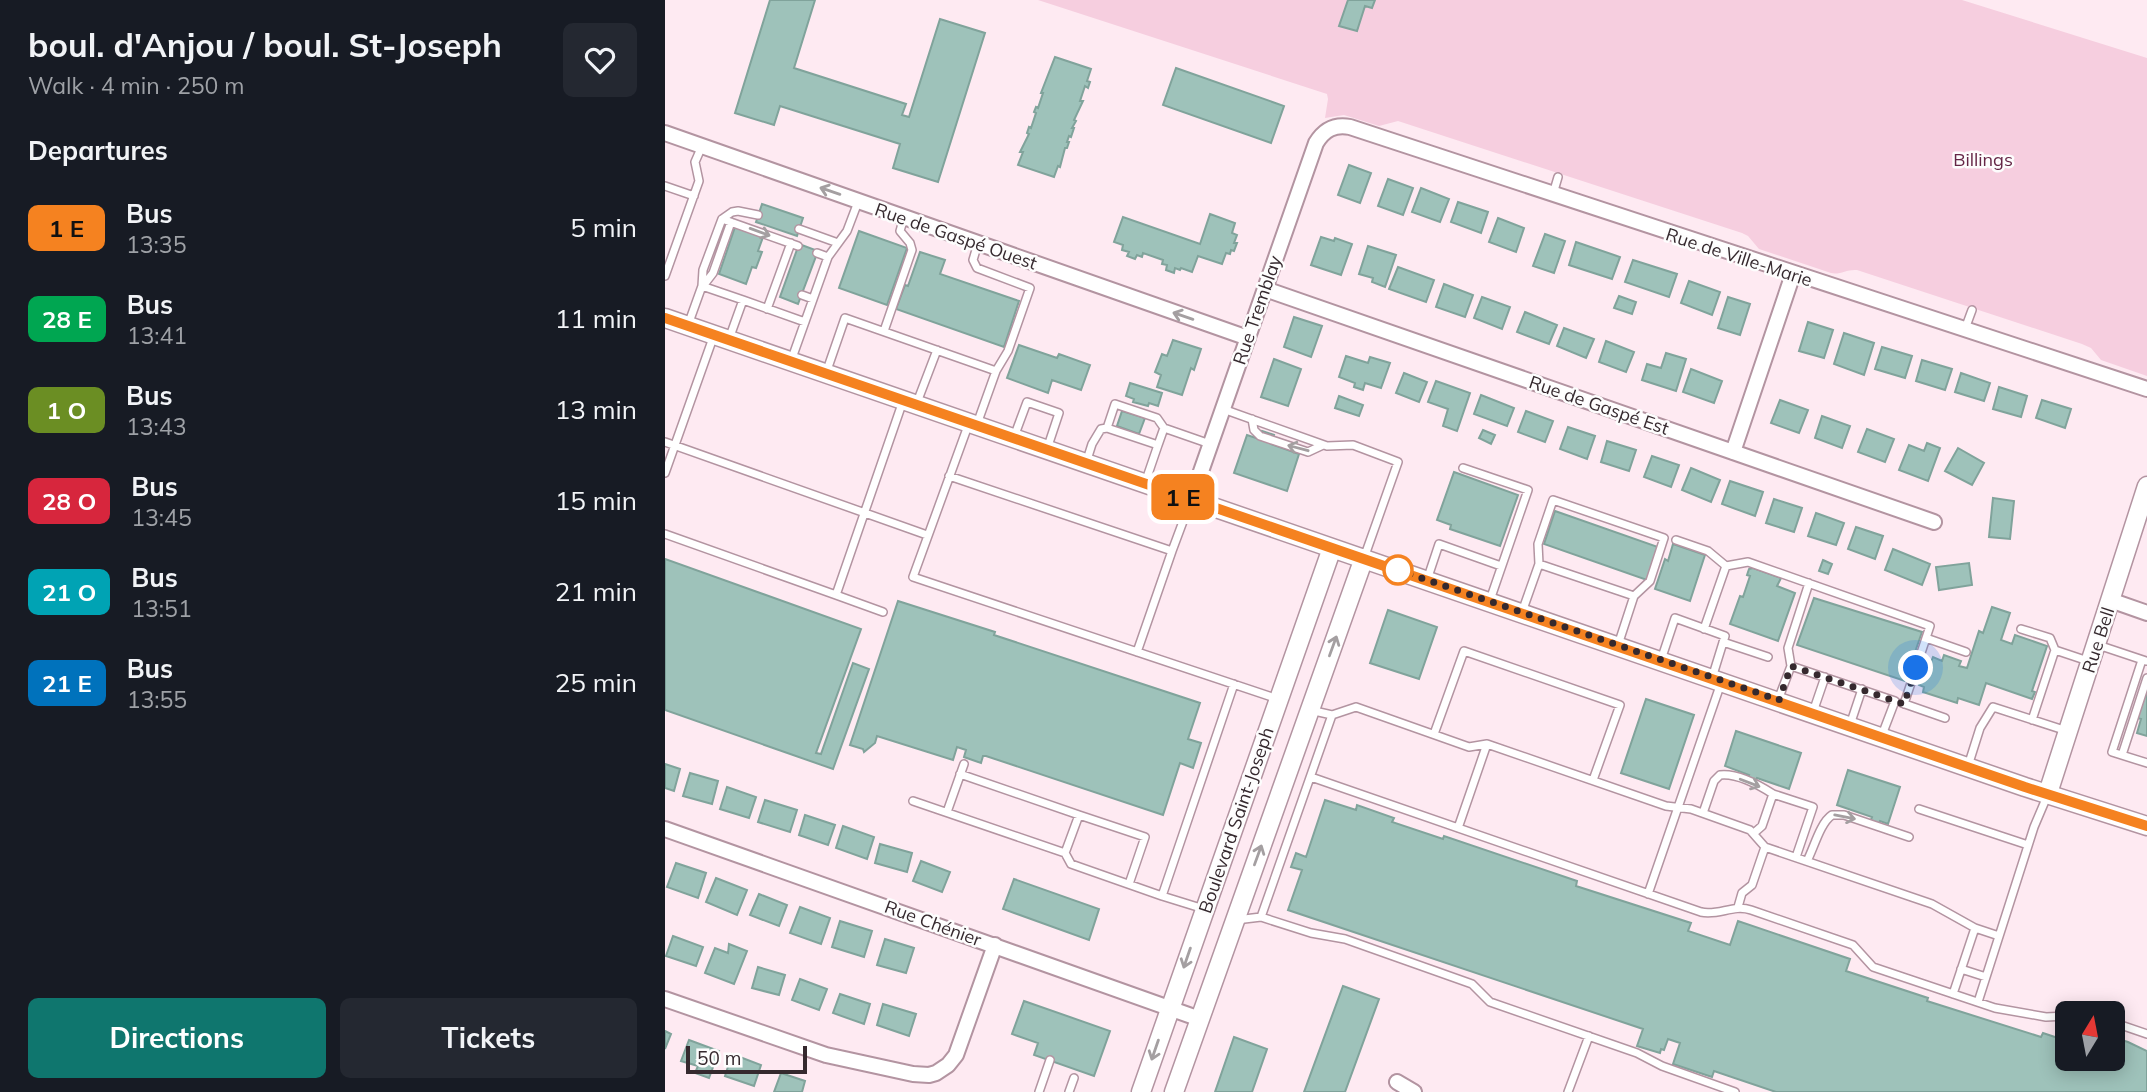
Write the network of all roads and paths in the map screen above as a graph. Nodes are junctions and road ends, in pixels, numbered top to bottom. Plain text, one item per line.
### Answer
1 (1332, 127) joint
2 (665, 133) edge
3 (702, 146) junction
4 (1558, 177) dead end
5 (665, 186) edge
6 (1552, 195) junction
7 (694, 196) junction
8 (858, 201) junction
9 (758, 215) dead end
10 (904, 217) junction
11 (722, 219) junction
12 (731, 222) junction
13 (799, 229) dead end
14 (838, 243) junction
15 (978, 243) junction
16 (817, 253) dead end
17 (828, 257) junction
18 (1793, 274) junction
19 (665, 276) edge
20 (702, 286) junction
21 (1265, 289) junction
22 (801, 295) dead end
23 (813, 299) junction
24 (743, 300) junction
25 (767, 309) junction
26 (1972, 310) dead end
27 (665, 318) edge
28 (805, 322) junction
29 (688, 326) junction
30 (1965, 330) junction
31 (884, 331) junction
32 (721, 337) junction
33 (1248, 338) junction
34 (937, 350) junction
35 (791, 361) junction
36 (996, 371) junction
37 (825, 373) junction
38 (2147, 389) edge
39 (910, 403) junction
40 (1223, 409) junction
41 (1252, 419) junction
42 (973, 424) junction
43 (1107, 428) junction
44 (1164, 428) junction
45 (1014, 438) junction
46 (665, 442) edge
47 (1210, 444) junction
48 (675, 445) junction
49 (1158, 445) junction
50 (1324, 445) junction
51 (1047, 449) junction
52 (1733, 452) junction
53 (1086, 463) junction
54 (1463, 468) dead end
55 (665, 473) edge
56 (949, 476) junction
57 (1145, 484) junction
58 (2147, 486) edge
59 (1191, 500) junction
60 (865, 512) junction
61 (1934, 522) dead end
62 (665, 534) edge
63 (927, 536) junction
64 (1676, 540) dead end
65 (1332, 548) junction
66 (1172, 551) junction
67 (1364, 558) junction
68 (1539, 564) junction
69 (1501, 566) junction
70 (1726, 566) junction
71 (1427, 580) junction
72 (1809, 583) junction
73 (836, 595) junction
74 (1634, 596) junction
75 (2110, 600) junction
76 (1490, 601) junction
77 (883, 612) dead end
78 (1522, 612) junction
79 (2147, 613) edge
80 (2021, 628) dead end
81 (1704, 629) junction
82 (1926, 638) junction
83 (1723, 642) junction
84 (2096, 645) junction
85 (1618, 646) junction
86 (2055, 650) junction
87 (1137, 652) junction
88 (1966, 652) dead end
89 (1767, 657) dead end
90 (1661, 660) junction
91 (2145, 660) edge
92 (2091, 662) junction
93 (1791, 666) junction
94 (1825, 677) junction
95 (2147, 678) edge
96 (1717, 679) junction
97 (1234, 684) junction
98 (1862, 690) junction
99 (1279, 699) junction
100 (1779, 700) junction
101 (1895, 701) junction
102 (1904, 704) junction
103 (1310, 710) junction
104 (1812, 712) junction
105 (1332, 715) junction
106 (1945, 718) dead end
107 (2032, 720) junction
108 (1850, 725) junction
109 (2069, 732) junction
110 (1434, 734) junction
111 (1882, 736) junction
112 (1487, 744) junction
113 (2122, 755) junction
114 (964, 764) dead end
115 (2147, 764) edge
116 (1968, 766) junction
117 (960, 774) junction
118 (1311, 777) junction
119 (1594, 780) junction
120 (2048, 793) junction
121 (1773, 794) junction
122 (913, 801) dead end
123 (1679, 808) junction
124 (1919, 808) dead end
125 (947, 812) junction
126 (1703, 813) junction
127 (1079, 815) junction
128 (2147, 826) edge
129 (1458, 828) junction
130 (665, 829) edge
131 (1753, 833) junction
132 (1909, 837) dead end
133 (2028, 845) junction
134 (1765, 847) junction
135 (1065, 853) junction
136 (1796, 857) junction
137 (1807, 861) junction
138 (1129, 884) junction
139 (1648, 894) junction
140 (1162, 896) junction
141 (1738, 907) junction
142 (1204, 909) junction
143 (1261, 917) junction
144 (1235, 920) junction
145 (1975, 928) junction
146 (1999, 936) junction
147 (995, 946) junction
148 (1961, 968) junction
149 (1986, 977) junction
150 (1953, 994) junction
151 (665, 999) edge
152 (1977, 1002) junction
153 (1170, 1008) junction
154 (2055, 1017) edge
155 (1200, 1019) junction
156 (2125, 1026) edge
157 (2147, 1034) edge
158 (1589, 1036) junction
159 (1050, 1060) dead end
160 (1074, 1078) dead end
161 (1397, 1082) dead end
162 (1039, 1092) edge
163 (1069, 1092) edge
164 (1141, 1092) edge
165 (1174, 1092) edge
166 (1414, 1092) edge
167 (1568, 1092) edge
168 (1735, 1092) edge

1 - 6 street, Rue de Ville-Marie
1 - 21 street, Rue Tremblay
2 - 3 street, Rue de Gaspé Ouest
3 - 7 lane
8 -> 3 street, Rue de Gaspé Ouest
4 - 6 lane
5 - 7 lane
6 - 18 street, Rue de Ville-Marie
7 - 19 lane
8 - 10 street, Rue de Gaspé Ouest
8 - 14 lane
9 - 11 lane
10 - 15 street, Rue de Gaspé Ouest
10 - 31 lane
11 - 12 lane
11 - 20 lane
12 - 20 lane
12 -> 25 lane
13 - 14 lane
14 - 17 lane
33 -> 15 street, Rue de Gaspé Ouest
15 - 36 lane
16 - 17 lane
17 - 23 lane
18 - 30 street, Rue de Ville-Marie
18 - 52 street
20 - 24 lane
20 - 29 lane
21 - 33 street, Rue Tremblay
21 - 52 street, Rue de Gaspé Est
22 - 23 lane
23 - 28 lane
24 - 25 lane
24 - 32 lane
25 - 28 lane
26 - 30 lane
27 - 29 street
28 - 35 lane
29 - 32 street
30 - 38 street, Rue de Ville-Marie
31 - 34 lane
31 - 37 lane
32 - 35 street
32 - 48 lane
33 - 40 street, Rue Tremblay
34 - 36 lane
34 - 39 lane
35 - 37 street
36 - 42 lane
37 - 39 street
39 - 42 street
39 - 60 lane
40 - 41 lane
40 - 47 street, Rue Tremblay
41 - 50 lane
50 -> 41 lane
42 - 45 street
42 - 56 lane
43 - 44 lane
43 - 49 lane
43 - 53 lane
44 - 47 lane
44 - 49 lane
45 - 51 street
45 - 51 lane
46 - 48 lane
47 - 59 street, Rue Tremblay
48 - 55 lane
48 - 60 lane
49 - 57 lane
50 - 67 lane
51 - 53 street
52 - 61 street, Rue de Gaspé Est
53 - 57 street
54 - 69 lane
56 - 63 lane
56 - 66 lane
57 - 59 street
58 - 75 street, Rue Bell
59 - 65 street
59 - 66 lane
60 - 63 lane
60 - 73 lane
62 - 73 lane
63 - 87 lane
64 - 70 lane
65 - 67 street
65 - 99 street, Boulevard Saint-Joseph
66 - 87 lane
67 - 71 street
103 -> 67 street, Boulevard Saint-Joseph
68 - 74 lane
68 - 74 lane
68 - 78 lane
69 - 71 lane
69 - 76 lane
70 - 72 lane
70 - 81 lane
71 - 76 street
72 - 82 lane
72 - 93 lane
73 - 77 lane
74 - 85 lane
75 - 79 street
75 - 84 street, Rue Bell
76 - 78 street
78 - 85 street
80 - 86 lane
81 - 83 lane
81 - 90 lane
82 - 88 lane
82 - 102 lane
83 - 89 lane
83 - 96 lane
84 - 91 lane
84 - 92 street, Rue Bell
85 - 90 street
86 - 92 lane
86 - 107 lane
87 - 97 lane
90 - 96 street
91 - 113 lane
92 - 109 street, Rue Bell
93 - 94 lane
93 - 100 lane
94 - 98 lane
94 - 104 lane
95 - 113 lane
96 - 100 street
96 - 123 lane
97 - 99 lane
97 - 140 lane
98 - 101 lane
98 - 108 lane
99 - 103 street
99 - 142 street, Boulevard Saint-Joseph
100 - 104 street
101 - 102 lane
101 - 111 lane
102 - 106 lane
103 - 105 lane
144 -> 103 street, Boulevard Saint-Joseph
104 - 108 street
105 - 110 lane
105 - 118 lane
107 - 109 lane
107 - 116 lane
108 - 111 street
109 - 120 street, Rue Bell
110 - 112 lane
110 - 119 lane
111 - 116 street
112 - 119 lane
112 - 129 lane
113 - 115 lane
114 - 117 lane
116 - 120 street
117 - 125 lane
117 - 127 lane
118 - 129 lane
118 - 143 lane
119 - 123 lane
120 - 128 street
120 - 133 lane
126 -> 121 lane
121 - 131 lane
121 - 136 lane
122 - 125 lane
123 - 126 lane
123 - 139 lane
124 - 133 lane
125 - 135 lane
126 - 131 lane
127 - 135 lane
127 - 138 lane
129 - 139 lane
130 - 147 street, Rue Chénier
131 - 134 lane
137 -> 132 lane
133 - 146 lane
134 - 136 lane
134 - 141 lane
135 - 138 lane
136 - 137 lane
137 - 145 lane
138 - 140 lane
139 - 141 lane
140 - 142 lane
141 - 150 lane
142 - 144 street
142 -> 153 street, Boulevard Saint-Joseph
143 - 144 lane
143 - 158 lane
144 - 155 street, Boulevard Saint-Joseph
145 - 146 lane
145 - 148 lane
146 - 149 lane
147 - 151 street
147 - 153 street, Rue Chénier
148 - 149 lane
148 - 150 lane
149 - 152 lane
150 - 152 lane
152 - 154 lane
153 - 155 street, Rue Chénier
153 -> 164 street, Boulevard Saint-Joseph
155 - 165 street, Boulevard Saint-Joseph
156 - 157 lane
158 - 167 lane
158 - 168 lane
159 - 162 lane
160 - 163 lane
161 - 166 street

